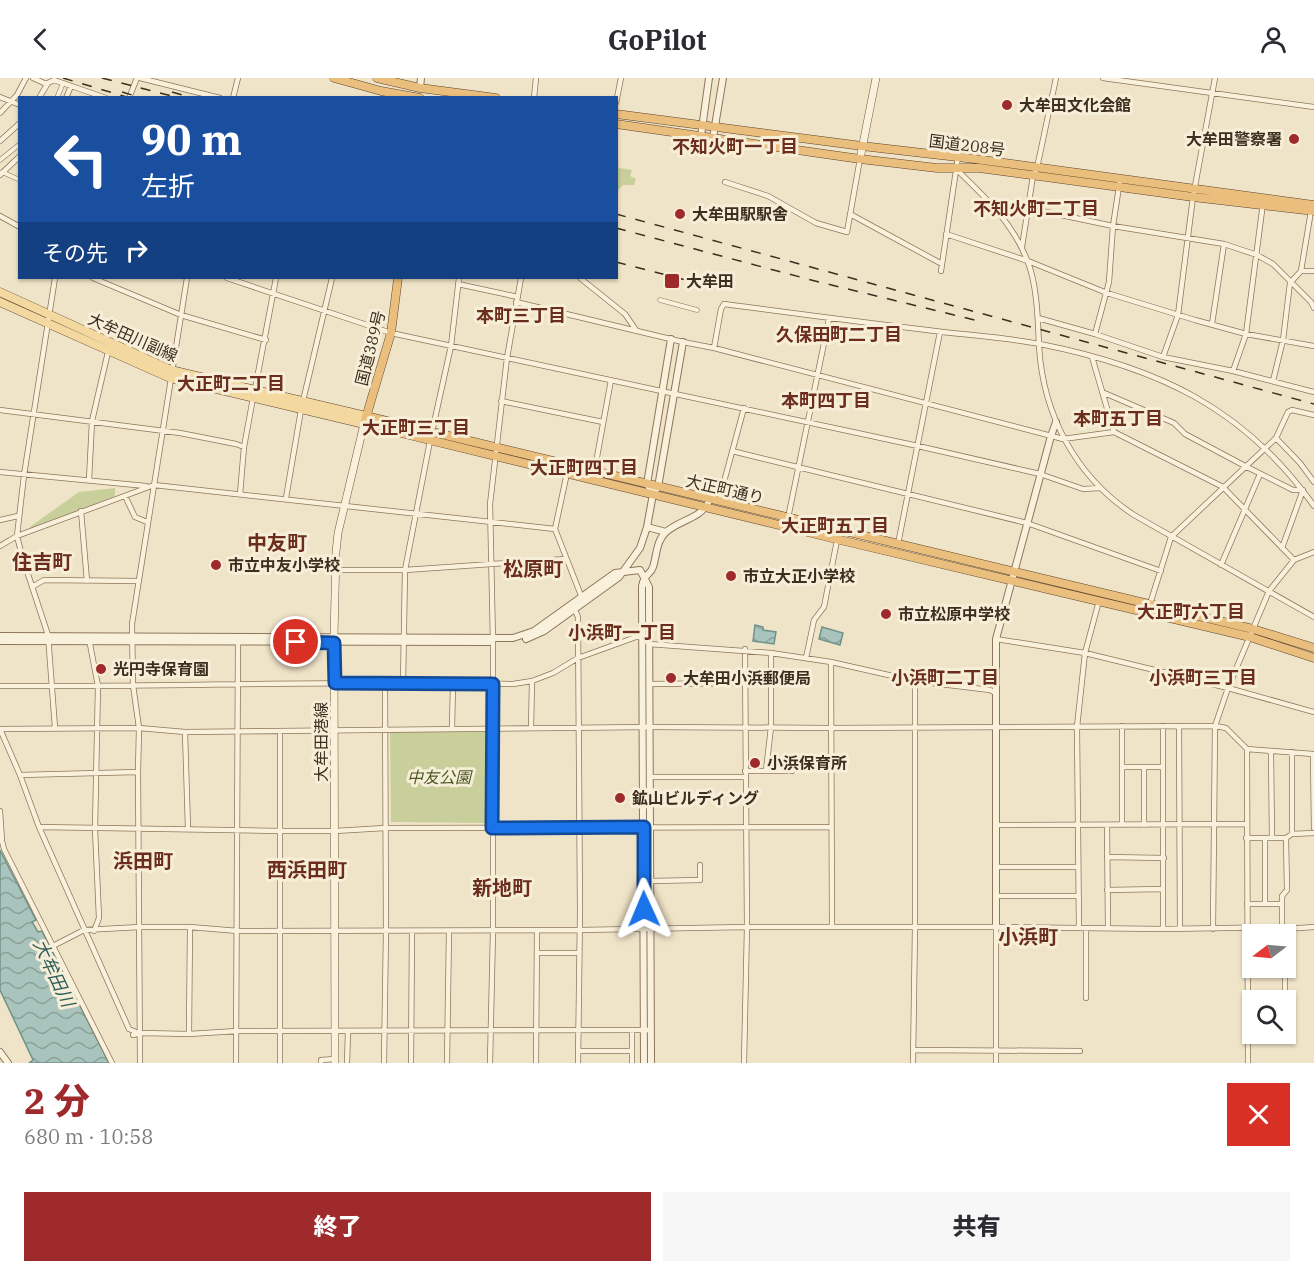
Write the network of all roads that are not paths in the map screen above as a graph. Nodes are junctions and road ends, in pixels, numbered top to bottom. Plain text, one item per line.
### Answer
1 (26, 78) edge
2 (33, 78) edge
3 (139, 78) edge
4 (238, 78) edge
5 (334, 78) edge
6 (377, 78) edge
7 (421, 78) edge
8 (536, 78) edge
9 (621, 78) edge
10 (709, 78) edge
11 (723, 78) edge
12 (876, 78) edge
13 (1056, 78) edge
14 (1103, 78) edge
15 (1215, 78) edge
16 (46, 83) junction
17 (63, 83) junction
18 (71, 86) junction
19 (420, 88) junction
20 (1213, 93) junction
21 (40, 96) edge
22 (58, 96) edge
23 (67, 96) edge
24 (100, 96) edge
25 (130, 96) edge
26 (212, 96) edge
27 (234, 96) edge
28 (413, 96) edge
29 (419, 96) edge
30 (480, 96) edge
31 (534, 96) edge
32 (617, 96) edge
33 (0, 97) edge
34 (12, 101) junction
35 (18, 105) edge
36 (1314, 107) edge
37 (0, 113) edge
38 (618, 114) edge
39 (618, 124) edge
40 (18, 125) edge
41 (702, 125) junction
42 (716, 127) junction
43 (701, 136) junction
44 (713, 138) junction
45 (0, 141) edge
46 (18, 146) edge
47 (862, 146) junction
48 (958, 157) junction
49 (18, 158) edge
50 (860, 159) junction
51 (0, 160) edge
52 (1037, 168) junction
53 (957, 170) junction
54 (1, 173) edge
55 (1033, 176) junction
56 (18, 179) edge
57 (725, 182) dead end
58 (1120, 184) junction
59 (1193, 193) junction
60 (1263, 202) junction
61 (1028, 208) junction
62 (1312, 208) edge
63 (850, 214) junction
64 (0, 216) edge
65 (18, 226) edge
66 (1113, 226) junction
67 (946, 234) junction
68 (1188, 237) junction
69 (1224, 244) junction
70 (1022, 248) junction
71 (1257, 255) junction
72 (1028, 261) junction
73 (942, 264) junction
74 (1314, 271) edge
75 (940, 272) dead end
76 (1301, 272) junction
77 (55, 279) edge
78 (95, 279) edge
79 (187, 279) edge
80 (230, 279) edge
81 (276, 279) edge
82 (332, 279) edge
83 (398, 279) edge
84 (459, 279) edge
85 (521, 279) edge
86 (581, 279) edge
87 (1290, 283) junction
88 (458, 284) junction
89 (0, 292) edge
90 (274, 293) junction
91 (1107, 293) junction
92 (517, 299) junction
93 (660, 300) dead end
94 (0, 303) edge
95 (1314, 308) edge
96 (326, 310) junction
97 (697, 310) dead end
98 (48, 314) junction
99 (181, 315) junction
100 (1178, 315) junction
101 (1038, 318) junction
102 (829, 319) junction
103 (46, 323) junction
104 (1212, 324) junction
105 (636, 330) junction
106 (940, 332) junction
107 (391, 333) junction
108 (1095, 334) junction
109 (1246, 334) junction
110 (671, 339) junction
111 (266, 340) junction
112 (1283, 340) junction
113 (683, 342) junction
114 (1039, 344) junction
115 (451, 346) junction
116 (1314, 346) edge
117 (714, 348) junction
118 (108, 352) junction
119 (1092, 357) junction
120 (1162, 357) junction
121 (507, 358) junction
122 (1233, 371) junction
123 (170, 374) junction
124 (818, 375) junction
125 (611, 380) junction
126 (1273, 381) junction
127 (255, 389) junction
128 (663, 391) junction
129 (1314, 392) edge
130 (676, 393) junction
131 (1102, 393) junction
132 (253, 398) junction
133 (303, 401) junction
134 (501, 401) junction
135 (926, 402) junction
136 (744, 408) junction
137 (0, 410) edge
138 (301, 410) junction
139 (34, 415) junction
140 (1314, 415) edge
141 (365, 420) junction
142 (807, 421) junction
143 (92, 422) junction
144 (603, 422) junction
145 (1056, 422) junction
146 (161, 431) junction
147 (432, 432) junction
148 (1114, 432) junction
149 (1051, 436) junction
150 (1276, 438) junction
151 (1063, 439) junction
152 (430, 441) junction
153 (918, 446) junction
154 (244, 447) junction
155 (496, 447) junction
156 (1265, 447) junction
157 (732, 451) junction
158 (494, 456) junction
159 (798, 466) junction
160 (1245, 466) junction
161 (0, 472) edge
162 (567, 473) junction
163 (1040, 474) junction
164 (1260, 474) junction
165 (24, 475) junction
166 (594, 476) junction
167 (89, 480) junction
168 (1314, 482) edge
169 (646, 484) junction
170 (151, 486) junction
171 (658, 487) junction
172 (1223, 487) junction
173 (1100, 488) junction
174 (1303, 490) junction
175 (908, 493) junction
176 (240, 494) junction
177 (653, 494) junction
178 (125, 496) junction
179 (286, 498) junction
180 (712, 503) junction
181 (344, 505) junction
182 (1314, 506) edge
183 (1244, 508) junction
184 (81, 511) junction
185 (417, 513) junction
186 (18, 516) junction
187 (788, 518) junction
188 (0, 520) edge
189 (147, 522) junction
190 (490, 523) junction
191 (1027, 524) junction
192 (647, 527) junction
193 (555, 529) junction
194 (666, 532) junction
195 (838, 534) junction
196 (17, 536) junction
197 (1171, 537) junction
198 (898, 544) junction
199 (0, 546) edge
200 (1282, 548) junction
201 (1314, 552) edge
202 (566, 559) junction
203 (1294, 560) junction
204 (491, 564) junction
205 (1221, 565) junction
206 (335, 570) junction
207 (405, 570) junction
208 (623, 571) junction
209 (1161, 571) junction
210 (1013, 576) junction
211 (644, 577) junction
212 (87, 581) junction
213 (138, 581) junction
214 (32, 587) junction
215 (1269, 591) junction
216 (582, 598) junction
217 (1099, 601) junction
218 (1150, 604) junction
219 (573, 607) junction
220 (1314, 617) edge
221 (1251, 633) junction
222 (0, 636) edge
223 (642, 637) junction
224 (48, 638) junction
225 (132, 638) junction
226 (89, 639) junction
227 (996, 639) junction
228 (334, 640) junction
229 (404, 640) junction
230 (493, 640) junction
231 (0, 641) edge
232 (238, 642) junction
233 (649, 644) junction
234 (1314, 648) edge
235 (745, 649) junction
236 (771, 652) junction
237 (1085, 653) junction
238 (807, 657) junction
239 (578, 658) junction
240 (1314, 658) edge
241 (831, 662) junction
242 (532, 681) junction
243 (915, 681) junction
244 (335, 683) junction
245 (385, 683) junction
246 (745, 683) junction
247 (403, 684) junction
248 (453, 684) junction
249 (493, 684) junction
250 (649, 684) junction
251 (133, 685) junction
252 (0, 686) edge
253 (51, 686) junction
254 (98, 686) junction
255 (237, 686) junction
256 (1228, 688) junction
257 (996, 693) junction
258 (1314, 712) edge
259 (996, 726) junction
260 (1122, 726) junction
261 (1163, 726) junction
262 (1179, 726) junction
263 (1215, 726) junction
264 (646, 727) junction
265 (744, 727) junction
266 (771, 727) junction
267 (914, 727) junction
268 (1077, 727) junction
269 (55, 728) junction
270 (96, 728) junction
271 (139, 728) junction
272 (385, 728) junction
273 (452, 728) junction
274 (492, 728) junction
275 (531, 728) junction
276 (577, 728) junction
277 (830, 728) junction
278 (237, 731) junction
279 (334, 731) junction
280 (185, 732) junction
281 (280, 732) junction
282 (1247, 749) junction
283 (1271, 751) junction
284 (1292, 752) junction
285 (1314, 754) edge
286 (1122, 767) junction
287 (1144, 767) junction
288 (1163, 767) junction
289 (766, 771) junction
290 (792, 771) dead end
291 (138, 772) junction
292 (95, 773) junction
293 (745, 774) junction
294 (20, 775) junction
295 (650, 777) junction
296 (0, 811) edge
297 (1213, 823) junction
298 (1179, 824) junction
299 (1247, 824) junction
300 (996, 825) junction
301 (1077, 825) junction
302 (1107, 825) junction
303 (1122, 825) junction
304 (1144, 825) junction
305 (1164, 825) junction
306 (39, 827) junction
307 (647, 827) junction
308 (745, 827) junction
309 (831, 827) junction
310 (139, 828) junction
311 (385, 828) junction
312 (492, 828) junction
313 (1314, 828) edge
314 (95, 829) junction
315 (188, 829) junction
316 (578, 829) junction
317 (237, 830) junction
318 (280, 831) junction
319 (335, 831) junction
320 (1314, 833) edge
321 (1292, 834) junction
322 (1246, 838) junction
323 (1265, 838) junction
324 (1272, 838) junction
325 (1286, 838) junction
326 (1107, 858) junction
327 (1164, 858) junction
328 (700, 865) dead end
329 (996, 867) junction
330 (1078, 867) junction
331 (651, 881) junction
332 (1107, 890) junction
333 (1163, 890) junction
334 (996, 896) junction
335 (1078, 896) junction
336 (1247, 904) junction
337 (1265, 904) junction
338 (1281, 904) junction
339 (1246, 924) edge
340 (1283, 924) edge
341 (140, 927) junction
342 (190, 927) junction
343 (747, 927) junction
344 (832, 927) junction
345 (915, 927) junction
346 (996, 927) junction
347 (1314, 927) edge
348 (1079, 928) junction
349 (1086, 928) junction
350 (1108, 928) junction
351 (1242, 928) edge
352 (648, 929) junction
353 (1163, 929) junction
354 (1180, 929) junction
355 (1213, 929) junction
356 (1296, 929) edge
357 (84, 930) junction
358 (537, 930) junction
359 (580, 930) junction
360 (94, 931) junction
361 (238, 931) junction
362 (280, 931) junction
363 (335, 931) junction
364 (386, 931) junction
365 (412, 931) junction
366 (448, 931) junction
367 (493, 931) junction
368 (53, 946) junction
369 (537, 953) junction
370 (579, 953) junction
371 (1086, 998) dead end
372 (632, 1030) junction
373 (647, 1030) junction
374 (237, 1031) junction
375 (280, 1031) junction
376 (335, 1031) junction
377 (348, 1031) junction
378 (411, 1031) junction
379 (447, 1031) junction
380 (490, 1031) junction
381 (536, 1031) junction
382 (578, 1031) junction
383 (384, 1032) junction
384 (141, 1033) junction
385 (189, 1034) junction
386 (1249, 1044) edge
387 (578, 1050) junction
388 (913, 1050) junction
389 (996, 1050) junction
390 (632, 1051) junction
391 (1080, 1051) dead end
392 (0, 1052) edge
393 (335, 1061) edge
394 (8, 1063) edge
395 (112, 1063) edge
396 (140, 1063) edge
397 (236, 1063) edge
398 (280, 1063) edge
399 (321, 1063) edge
400 (348, 1063) edge
401 (384, 1063) edge
402 (411, 1063) edge
403 (447, 1063) edge
404 (490, 1063) edge
405 (536, 1063) edge
406 (578, 1063) edge
407 (632, 1063) edge
408 (644, 1063) edge
409 (651, 1063) edge
410 (744, 1063) edge
411 (913, 1063) edge
412 (996, 1063) edge
413 (1248, 1063) edge

1 - 34 street
2 - 16 street
3 - 25 street
3 - 26 street
4 - 27 street
5 - 28 highway
6 - 19 highway
7 - 19 street
8 - 31 street
9 - 32 street
10 - 41 street
11 - 42 street
12 - 47 main road
13 - 52 street
14 - 20 street
15 - 20 street
16 - 17 street
16 - 21 street
17 - 18 street
17 - 22 street
18 - 23 street
18 - 24 street
19 - 29 highway
19 - 30 highway
20 - 36 street
20 - 59 street
33 - 34 street
34 - 35 street
34 - 37 street
38 - 41 highway, 国道208号
39 - 43 highway, 国道208号
40 - 45 street
41 - 42 highway, 国道208号
41 - 43 street
42 - 44 street
42 - 47 highway, 国道208号
43 - 44 highway, 国道208号
44 - 50 highway, 国道208号
46 - 51 street
47 - 48 highway, 国道208号
47 - 50 main road
48 - 52 highway, 国道208号
48 - 53 street
49 - 54 street
50 - 53 highway, 国道208号
50 - 63 street
52 - 55 street
52 - 58 highway, 国道208号
53 - 55 highway, 国道208号
53 - 67 street
53 - 70 street
54 - 56 street
55 - 58 highway, 国道208号
55 - 61 street
57 - 63 street
58 - 59 highway, 国道208号
58 - 66 street
59 - 60 highway, 国道208号
59 - 68 street
60 - 62 highway, 国道208号
60 - 71 street
61 - 66 street
61 - 70 street
62 - 76 street
63 - 73 street
64 - 65 street
66 - 68 street
66 - 91 street
67 - 72 street
67 - 73 street
68 - 69 street
68 - 100 street
69 - 71 street
69 - 104 street
70 - 72 street
71 - 87 street
71 - 109 street
72 - 91 street
72 - 101 street
73 - 75 street
74 - 76 street
76 - 87 street
77 - 98 street
78 - 99 street
79 - 99 street
80 - 90 street
81 - 90 street
82 - 96 street
83 - 107 highway, 国道389号
84 - 88 street
85 - 92 street
86 - 105 street
87 - 95 street
87 - 112 street
88 - 92 street
88 - 115 street
89 - 98 main road, 大牟田川副線
90 - 96 street
90 - 111 street
91 - 100 street
91 - 108 street
92 - 105 street
92 - 121 street
93 - 97 street
94 - 103 main road, 大牟田川副線
96 - 107 street
96 - 133 street
98 - 103 street
98 - 123 main road, 大牟田川副線
99 - 111 street
99 - 123 street
100 - 104 street
100 - 120 street
101 - 108 street
101 - 114 street
102 - 106 street
102 - 117 street
102 - 124 street
103 - 118 main road, 大牟田川副線
103 - 139 street
104 - 109 street
105 - 110 street
106 - 114 street
106 - 135 street
107 - 115 street
107 - 141 highway, 国道389号
108 - 120 street
109 - 112 street
109 - 122 street
110 - 113 street
110 - 128 street
111 - 127 street
112 - 116 street
112 - 126 street
113 - 117 street
113 - 130 street
114 - 119 street
114 - 145 street
115 - 121 street
115 - 147 street
117 - 124 street
118 - 123 main road, 大牟田川副線
118 - 143 street
119 - 131 street
119 - 156 street
120 - 122 street
121 - 125 street
121 - 134 street
122 - 126 street
123 - 127 main road, 大牟田川副線
123 - 132 main road, 大牟田川副線
123 - 146 street
124 - 135 street
124 - 142 street
125 - 128 street
125 - 144 street
126 - 129 street
127 - 133 main road, 大牟田川副線
128 - 130 street
128 - 169 street
130 - 136 street
130 - 171 street
131 - 148 street
131 - 160 street
132 - 138 main road, 大牟田川副線
132 - 154 street
133 - 141 main road, 大牟田川副線
134 - 144 street
134 - 155 street
135 - 149 street
135 - 153 street
136 - 142 street
136 - 157 street
137 - 139 street
138 - 141 main road, 大牟田川副線
138 - 179 street
139 - 143 street
139 - 165 street
140 - 150 street
141 - 147 highway, 大正町通り
141 - 152 highway, 大正町通り
141 - 181 main road, 大牟田港線
142 - 153 street
142 - 159 street
143 - 146 street
143 - 167 street
144 - 166 street
145 - 149 street
145 - 151 street
146 - 154 street
146 - 170 street
147 - 152 street
147 - 155 highway, 大正町通り
148 - 151 street
148 - 172 street
149 - 151 street
149 - 163 street
150 - 156 street
150 - 168 street
151 - 173 street
152 - 158 highway, 大正町通り
152 - 185 street
153 - 163 street
153 - 175 street
154 - 176 street
155 - 158 street
155 - 166 highway, 大正町通り
156 - 160 street
156 - 174 street
157 - 159 street
157 - 180 street
158 - 162 highway, 大正町通り
158 - 190 street
159 - 175 street
159 - 187 street
160 - 164 street
160 - 172 street
161 - 165 street
162 - 166 highway, 大正町通り
162 - 193 street
163 - 173 street
163 - 191 street
164 - 174 street
164 - 183 street
165 - 167 street
165 - 186 street
166 - 169 highway, 大正町通り
166 - 177 highway, 大正町通り
167 - 170 street
169 - 171 highway, 大正町通り
169 - 177 street
170 - 176 street
170 - 178 street
170 - 189 street
171 - 177 street
171 - 180 highway, 大正町通り
172 - 183 street
172 - 197 street
173 - 197 street
174 - 182 street
174 - 200 street
175 - 191 street
175 - 198 street
176 - 179 street
177 - 180 highway, 大正町通り
177 - 192 street
178 - 184 street
178 - 189 street
179 - 181 street
180 - 187 highway, 大正町通り
180 - 194 street
180 - 195 highway, 大正町通り
181 - 185 street
181 - 206 main road, 大牟田港線
183 - 200 street
183 - 205 street
184 - 196 street
184 - 212 street
185 - 190 street
185 - 207 street
186 - 188 street
186 - 196 street
187 - 195 highway, 大正町通り
189 - 213 street
190 - 193 street
190 - 204 street
191 - 209 street
191 - 210 street
192 - 194 street
192 - 208 street
193 - 202 street
194 - 211 street
195 - 198 highway, 大正町通り
195 - 210 highway, 大正町通り
195 - 238 street
196 - 199 street
196 - 214 street
197 - 205 street
197 - 209 street
198 - 210 highway, 大正町通り
200 - 203 street
201 - 203 street
202 - 204 street
202 - 216 street
203 - 215 street
204 - 207 street
204 - 230 street
205 - 215 street
206 - 207 street
206 - 228 main road, 大牟田港線
207 - 229 street
208 - 211 street
208 - 216 street
208 - 219 street
209 - 218 street
210 - 217 highway, 大正町通り
210 - 218 highway, 大正町通り
210 - 227 street
211 - 223 street
211 - 233 street
212 - 213 street
212 - 214 street
213 - 225 street
214 - 224 street
215 - 220 street
215 - 221 street
216 - 219 street
217 - 221 highway, 大正町通り
217 - 237 street
218 - 221 highway, 大正町通り
219 - 230 street
219 - 239 street
221 - 234 highway
221 - 240 highway
221 - 256 street
222 - 224 street
223 - 233 street
223 - 239 street
223 - 264 street
224 - 226 street
224 - 231 street
224 - 253 street
225 - 226 street
225 - 228 street
225 - 232 street
225 - 251 street
226 - 254 street
227 - 237 street
227 - 257 street
228 - 229 street
228 - 232 street
228 - 244 main road, 大牟田港線
229 - 230 street
229 - 247 street
230 - 249 street
232 - 255 street
233 - 235 street
233 - 250 street
235 - 236 street
235 - 246 street
236 - 238 street
236 - 266 street
237 - 256 street
237 - 268 street
238 - 241 street
239 - 242 street
239 - 276 street
241 - 243 street
241 - 277 street
242 - 249 street
242 - 275 street
243 - 257 street
243 - 267 street
244 - 245 street
244 - 255 street
244 - 279 main road, 大牟田港線
245 - 247 street
245 - 272 street
246 - 250 street
246 - 265 street
247 - 248 street
248 - 249 street
248 - 273 street
249 - 274 street
250 - 264 street
251 - 254 street
251 - 255 street
251 - 271 street
252 - 253 street
253 - 254 street
253 - 269 street
254 - 270 street
255 - 278 street
256 - 258 street
256 - 263 street
257 - 259 street
259 - 267 street
259 - 268 street
259 - 300 street
260 - 261 street
260 - 268 street
260 - 286 street
261 - 262 street
261 - 288 street
262 - 263 street
262 - 298 street
263 - 282 street
263 - 297 street
264 - 265 street
264 - 276 street
264 - 295 street
264 - 307 street
265 - 266 street
265 - 293 street
266 - 277 street
266 - 289 street
267 - 277 street
267 - 345 street
268 - 301 street
269 - 270 street
269 - 294 street
270 - 271 street
270 - 292 street
271 - 280 street
271 - 291 street
272 - 273 street
272 - 279 street
272 - 311 street
273 - 274 street
274 - 275 street
274 - 312 street
275 - 276 street
276 - 316 street
277 - 309 street
278 - 280 street
278 - 281 street
278 - 317 street
279 - 281 street
279 - 319 main road, 大牟田港線
280 - 315 street
281 - 318 street
282 - 283 street
282 - 299 street
283 - 284 street
283 - 324 street
284 - 285 street
284 - 321 street
285 - 313 street
286 - 287 street
286 - 303 street
287 - 288 street
287 - 304 street
288 - 305 street
289 - 290 street
289 - 293 street
291 - 292 street
291 - 310 street
292 - 294 street
292 - 314 street
293 - 295 street
293 - 308 street
294 - 306 street
295 - 307 street
296 - 368 street
297 - 298 street
297 - 299 street
297 - 355 street
298 - 305 street
298 - 354 street
299 - 322 street
300 - 301 street
300 - 329 street
301 - 302 street
301 - 330 street
302 - 303 street
302 - 326 street
303 - 304 street
304 - 305 street
305 - 327 street
306 - 314 street
306 - 357 street
307 - 308 street
307 - 316 street
307 - 331 street
307 - 352 street
308 - 309 street
308 - 343 street
309 - 344 street
310 - 314 street
310 - 315 street
310 - 341 street
311 - 312 street
311 - 319 street
311 - 364 street
312 - 316 street
312 - 367 street
314 - 360 street
315 - 317 street
316 - 359 street
317 - 318 street
317 - 361 street
318 - 319 street
318 - 362 street
319 - 363 main road, 大牟田港線
320 - 321 street
321 - 325 street
322 - 323 street
322 - 336 street
323 - 324 street
323 - 337 street
324 - 325 street
325 - 338 street
326 - 327 street
326 - 332 street
327 - 333 street
328 - 331 street
329 - 330 street
329 - 334 street
330 - 335 street
331 - 352 street
332 - 333 street
332 - 350 street
333 - 353 street
334 - 335 street
334 - 346 street
335 - 348 street
336 - 337 street
336 - 339 street
337 - 338 street
338 - 340 street
341 - 342 street
341 - 360 street
341 - 384 street
342 - 361 street
342 - 385 street
343 - 344 street
343 - 352 street
343 - 410 street
344 - 345 street
345 - 346 street
345 - 388 street
346 - 348 street
346 - 389 street
347 - 356 street
348 - 349 street
349 - 350 street
349 - 371 street
350 - 353 street
351 - 355 street
352 - 359 street
352 - 373 street
353 - 354 street
354 - 355 street
357 - 360 street
357 - 368 street
357 - 384 street
358 - 359 street
358 - 367 street
358 - 369 street
359 - 370 street
361 - 362 street
361 - 374 street
362 - 363 street
362 - 375 street
363 - 364 street
363 - 376 main road, 大牟田港線
364 - 365 street
364 - 383 street
365 - 366 street
365 - 378 street
366 - 367 street
366 - 379 street
367 - 380 street
368 - 395 street
369 - 370 street
369 - 381 street
370 - 382 street
372 - 373 street
372 - 382 street
372 - 390 street
373 - 408 street
373 - 409 street
374 - 375 street
374 - 385 street
374 - 397 street
375 - 376 street
375 - 398 street
376 - 377 street
376 - 393 main road, 大牟田港線
377 - 383 street
377 - 400 street
378 - 379 street
378 - 383 street
378 - 402 street
379 - 380 street
379 - 403 street
380 - 381 street
380 - 404 street
381 - 382 street
381 - 405 street
382 - 387 street
383 - 401 street
384 - 385 street
384 - 396 street
386 - 413 street
387 - 390 street
387 - 406 street
388 - 389 street
388 - 411 street
389 - 391 street
389 - 412 street
390 - 407 street
392 - 394 street
393 - 399 street

